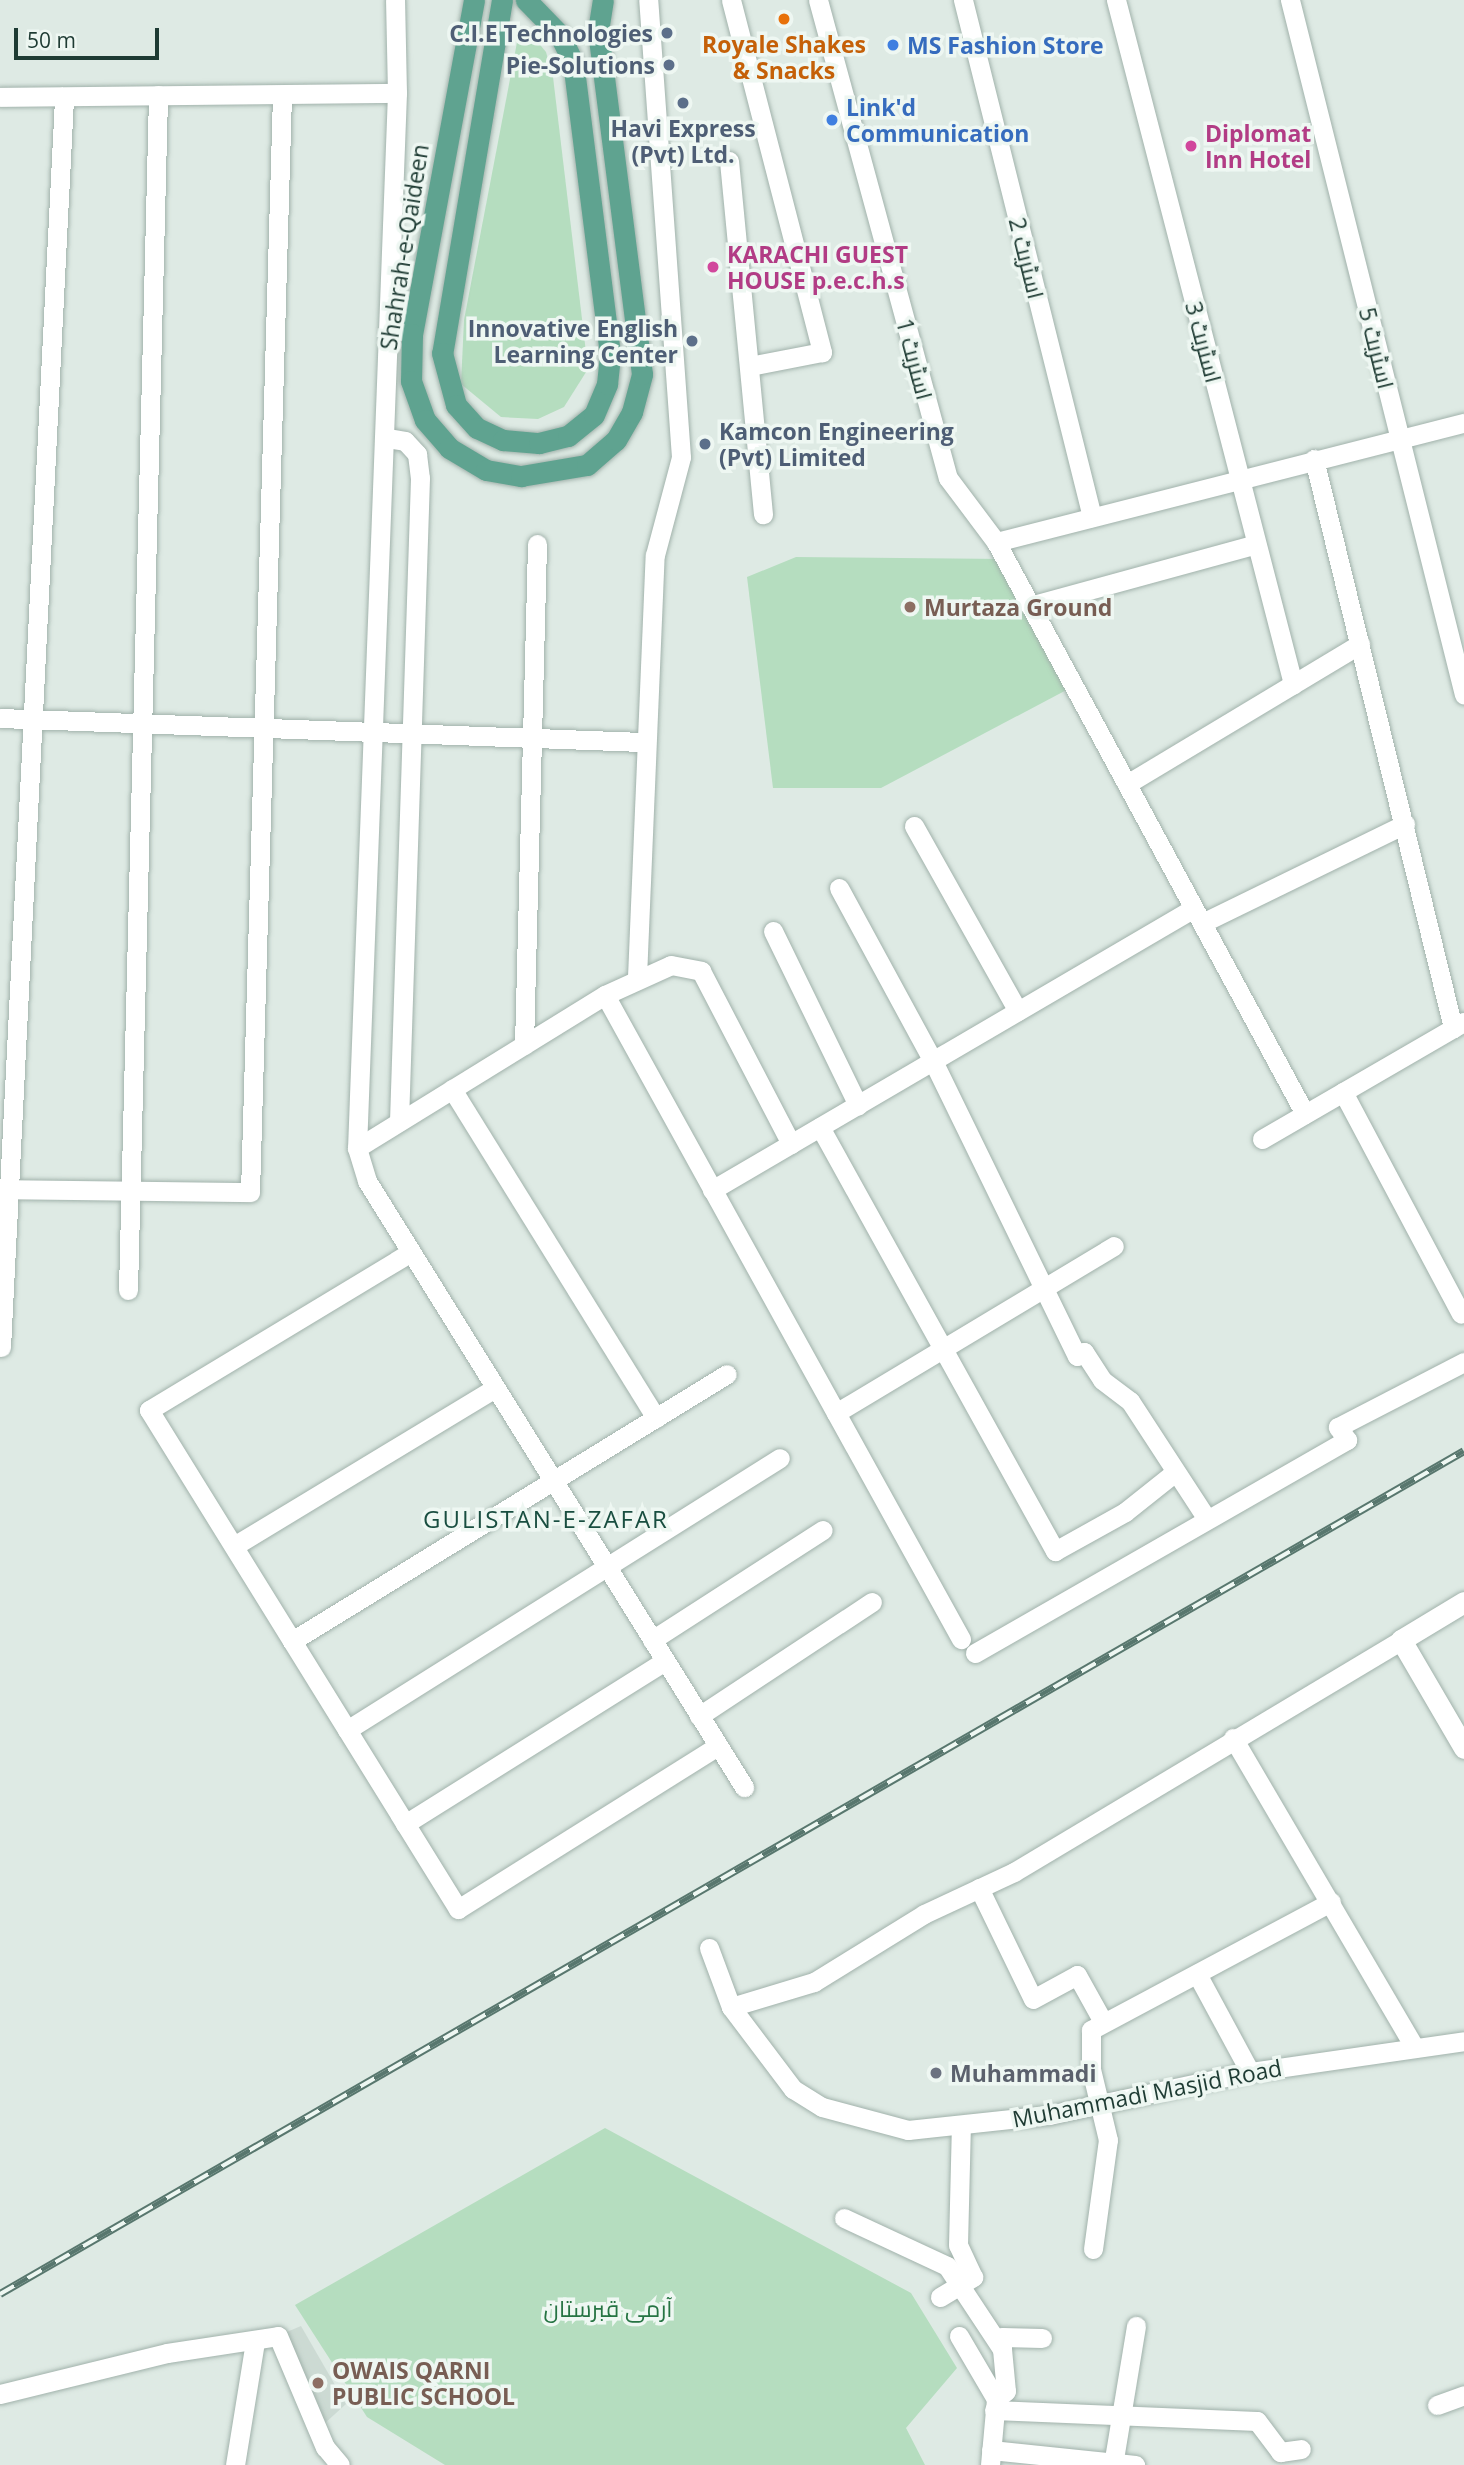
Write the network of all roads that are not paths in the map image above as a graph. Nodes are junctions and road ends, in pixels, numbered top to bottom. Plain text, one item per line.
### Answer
1 (395, 0) edge
2 (474, 0) edge
3 (502, 0) edge
4 (526, 0) edge
5 (648, 0) edge
6 (731, 0) edge
7 (818, 0) edge
8 (963, 0) edge
9 (1116, 0) edge
10 (1290, 0) edge
11 (602, 2) edge
12 (397, 93) junction
13 (158, 95) junction
14 (282, 96) junction
15 (0, 97) edge
16 (64, 97) junction
17 (729, 161) dead end
18 (750, 366) junction
19 (1464, 423) edge
20 (387, 438) junction
21 (1400, 438) junction
22 (1314, 459) junction
23 (1240, 478) junction
24 (763, 514) dead end
25 (1092, 517) junction
26 (996, 542) junction
27 (537, 544) dead end
28 (1256, 544) junction
29 (1030, 606) junction
30 (1360, 644) junction
31 (1293, 684) junction
32 (1464, 695) edge
33 (0, 718) edge
34 (29, 720) junction
35 (145, 726) junction
36 (375, 729) junction
37 (260, 731) junction
38 (413, 731) junction
39 (536, 737) junction
40 (642, 742) junction
41 (1126, 784) junction
42 (1405, 824) junction
43 (914, 825) dead end
44 (838, 888) dead end
45 (1198, 916) junction
46 (773, 932) dead end
47 (637, 977) junction
48 (605, 996) junction
49 (1018, 1011) junction
50 (1459, 1025) edge
51 (524, 1045) junction
52 (933, 1061) junction
53 (452, 1089) junction
54 (1343, 1092) junction
55 (858, 1105) junction
56 (1305, 1114) junction
57 (399, 1122) junction
58 (820, 1127) junction
59 (1262, 1139) dead end
60 (791, 1144) junction
61 (358, 1147) junction
62 (3, 1189) edge
63 (712, 1190) junction
64 (131, 1193) junction
65 (1114, 1246) dead end
66 (411, 1252) junction
67 (1044, 1288) junction
68 (128, 1290) dead end
69 (1461, 1314) dead end
70 (1, 1347) edge
71 (943, 1348) junction
72 (1464, 1362) edge
73 (727, 1374) dead end
74 (495, 1388) junction
75 (836, 1413) junction
76 (656, 1418) junction
77 (780, 1458) dead end
78 (1174, 1473) junction
79 (553, 1481) junction
80 (1206, 1519) junction
81 (823, 1530) dead end
82 (234, 1546) junction
83 (607, 1567) junction
84 (872, 1602) dead end
85 (1464, 1602) edge
86 (961, 1639) dead end
87 (652, 1640) junction
88 (1401, 1640) junction
89 (292, 1641) junction
90 (975, 1653) dead end
91 (665, 1661) junction
92 (699, 1716) junction
93 (347, 1730) junction
94 (1233, 1738) junction
95 (1463, 1742) edge
96 (718, 1746) junction
97 (744, 1787) dead end
98 (405, 1824) junction
99 (979, 1888) junction
100 (1331, 1902) junction
101 (709, 1948) dead end
102 (1198, 1974) junction
103 (731, 2007) junction
104 (1103, 2022) junction
105 (1464, 2041) edge
106 (1415, 2047) junction
107 (1250, 2072) junction
108 (1102, 2104) junction
109 (961, 2126) junction
110 (844, 2218) dead end
111 (1093, 2249) dead end
112 (960, 2285) junction
113 (940, 2297) dead end
114 (1136, 2326) dead end
115 (959, 2336) dead end
116 (1041, 2338) dead end
117 (255, 2341) junction
118 (1002, 2349) junction
119 (0, 2393) edge
120 (1464, 2395) edge
121 (995, 2404) junction
122 (1437, 2405) dead end
123 (1122, 2416) junction
124 (1301, 2449) dead end
125 (990, 2458) edge
126 (1113, 2463) edge
127 (235, 2465) edge
128 (340, 2465) edge
129 (1135, 2465) edge

1 - 12 street
2 - 11 main road, Shahrah-e-Qaideen
3 - 4 main road
5 - 40 street
6 - 18 street
7 - 26 street, اسٹریٹ 1
8 - 25 street, اسٹریٹ 2
9 - 23 street, اسٹریٹ 3
10 - 21 street, اسٹریٹ 5
12 - 14 street
12 - 20 street
13 - 14 street
13 - 16 street
13 - 35 street
14 - 37 street
15 - 16 street
16 - 34 street
17 - 18 street
18 - 24 street
19 - 21 street
20 - 36 street
20 - 38 street
21 - 22 street
21 - 32 street, اسٹریٹ 5
22 - 23 street
22 - 30 street
23 - 25 street
23 - 28 street, اسٹریٹ 3
25 - 26 street
26 - 29 street, اسٹریٹ 1
27 - 39 street
28 - 29 street
28 - 31 street, اسٹریٹ 3
29 - 41 street, اسٹریٹ 1
30 - 31 street
30 - 42 street
31 - 41 street
33 - 34 street
34 - 35 street
34 - 62 street
35 - 37 street
35 - 64 street
36 - 37 street
36 - 38 street
36 - 61 street
37 - 64 street
38 - 39 street
38 - 57 street
39 - 40 street
39 - 51 street
40 - 47 street
41 - 45 street, اسٹریٹ 1
42 - 45 street
42 - 50 street
43 - 49 street
44 - 52 street
45 - 49 street
45 - 56 street, اسٹریٹ 1
46 - 55 street
47 - 48 street
47 - 60 street
48 - 51 street
48 - 63 street
49 - 52 street
50 - 54 street
51 - 53 street
52 - 55 street
52 - 67 street
53 - 57 street
53 - 76 street
54 - 56 street
54 - 69 street
55 - 58 street
56 - 59 street
57 - 61 street
58 - 60 street
58 - 71 street
60 - 63 street
61 - 66 street
62 - 64 street
62 - 70 street
63 - 75 street
64 - 68 street
65 - 67 street
66 - 74 street
66 - 82 street
67 - 71 street
67 - 78 street
71 - 75 street
71 - 78 street
72 - 80 street
73 - 76 street
74 - 79 street
74 - 82 street
75 - 86 street
76 - 79 street
77 - 83 street
78 - 80 street
79 - 83 street
79 - 89 street
80 - 90 street
81 - 87 street
82 - 89 street
83 - 87 street
83 - 93 street
84 - 92 street
85 - 88 street
87 - 91 street
88 - 94 street
88 - 95 street
89 - 93 street
91 - 92 street
91 - 98 street
92 - 96 street
93 - 98 street
94 - 99 street
94 - 100 street
96 - 97 street
96 - 98 street
99 - 103 street
99 - 104 street
100 - 102 street
100 - 106 street
101 - 103 street, Muhammadi Masjid Road
102 - 104 street
102 - 107 street
103 - 109 street, Muhammadi Masjid Road
104 - 108 street
105 - 106 street, Muhammadi Masjid Road
106 - 107 street, Muhammadi Masjid Road
107 - 108 street, Muhammadi Masjid Road
108 - 109 street, Muhammadi Masjid Road
108 - 111 street
109 - 112 street
110 - 112 street
112 - 113 street
112 - 118 street
114 - 123 street
115 - 121 street
116 - 118 street
117 - 119 street
117 - 127 street
117 - 128 street
118 - 121 street
120 - 122 street
121 - 123 street
121 - 125 street
123 - 124 street
123 - 126 street
125 - 126 street
126 - 129 street

